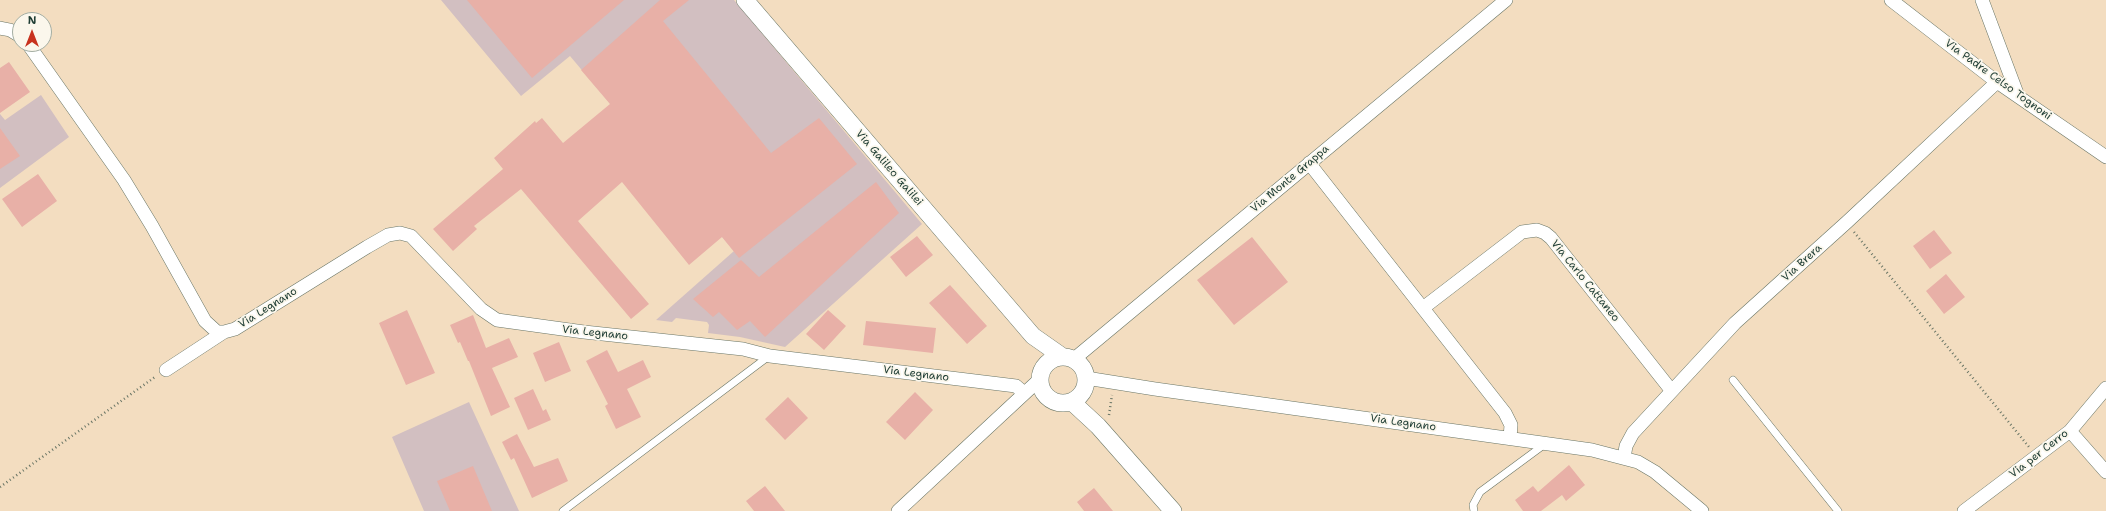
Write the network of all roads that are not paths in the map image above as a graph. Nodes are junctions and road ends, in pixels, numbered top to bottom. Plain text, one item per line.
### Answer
1 (745, 0) edge
2 (1506, 0) edge
3 (1892, 0) edge
4 (1982, 0) edge
5 (0, 28) edge
6 (12, 31) edge
7 (34, 52) edge
8 (1997, 82) junction
9 (2018, 96) junction
10 (2106, 157) edge
11 (1309, 163) junction
12 (1423, 308) junction
13 (224, 332) junction
14 (1033, 336) junction
15 (770, 356) junction
16 (1069, 358) junction
17 (166, 370) road end
18 (1042, 373) junction
19 (1733, 380) dead end
20 (1085, 383) junction
21 (2106, 388) edge
22 (1672, 390) junction
23 (1024, 393) junction
24 (1072, 402) junction
25 (1098, 426) junction
26 (2070, 431) junction
27 (1510, 438) junction
28 (1546, 443) junction
29 (1624, 458) junction
30 (2106, 472) edge
31 (563, 511) edge
32 (898, 511) edge
33 (1173, 511) edge
34 (1474, 511) edge
35 (1702, 511) edge
36 (1838, 511) edge
37 (1964, 511) edge

1 - 14 street, Via Galileo Galilei
2 - 11 street, Via Monte Grappa
3 - 8 street, Via Padre Celso Tognoni
4 - 9 street
5 - 6 street
7 - 13 street
8 - 9 street, Via Padre Celso Tognoni
8 - 22 street, Via Brera
9 - 10 street, Via Padre Celso Tognoni
11 - 12 street
11 - 16 street, Via Monte Grappa
12 - 22 street, Via Carlo Cattaneo
12 - 27 street
13 - 15 street, Via Legnano
13 - 17 street, Via Legnano
14 - 16 street, Via Galileo Galilei
14 - 18 street, Via Galileo Galilei
15 - 23 street, Via Legnano
15 - 31 lane
16 - 18 street
16 - 20 street
18 - 23 street
18 - 24 street
19 - 36 lane
20 - 24 street
20 - 25 street
20 - 27 street, Via Legnano
21 - 26 street, Via per Cerro
22 - 29 street, Via Brera
23 - 32 street
24 - 25 street
25 - 33 street
26 - 30 street
26 - 37 street, Via per Cerro
27 - 28 street, Via Legnano
28 - 29 street, Via Legnano
28 - 34 lane
29 - 35 street, Via Legnano

